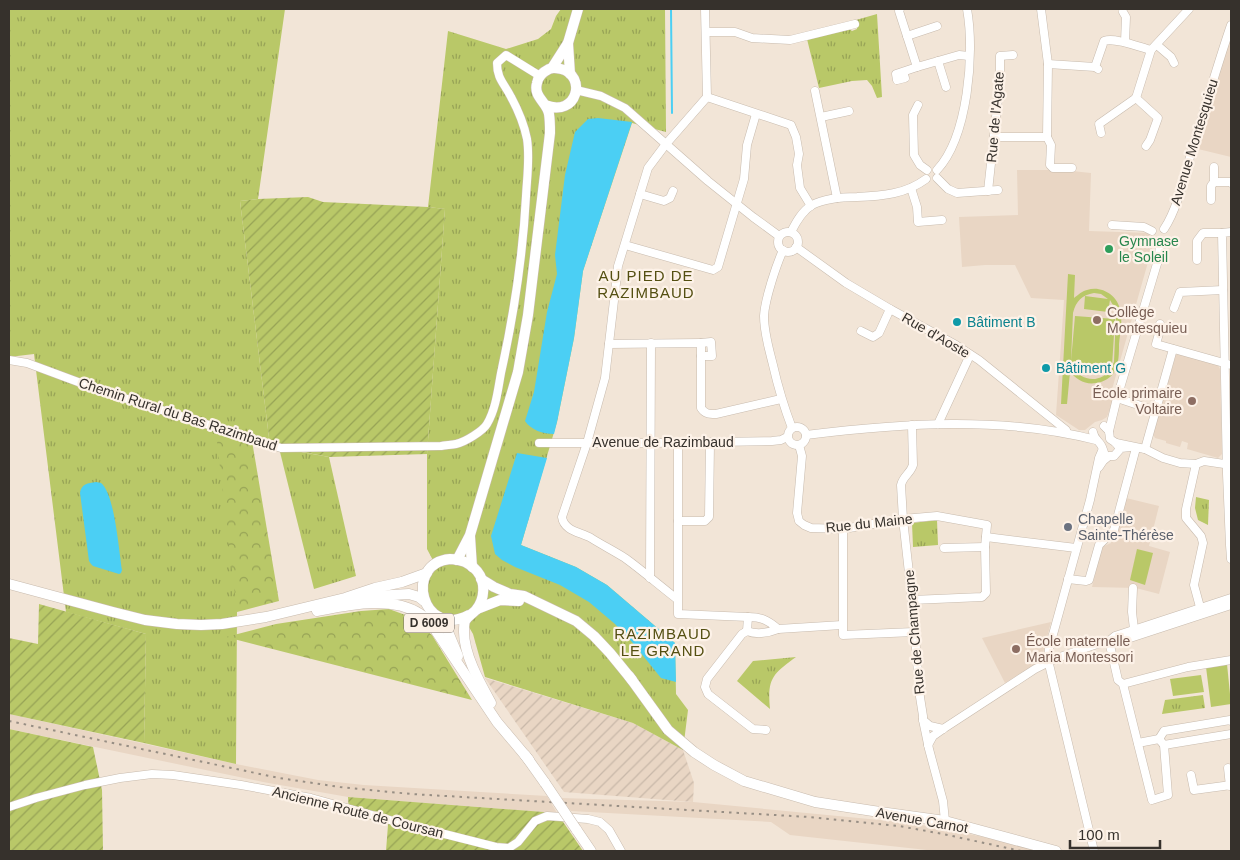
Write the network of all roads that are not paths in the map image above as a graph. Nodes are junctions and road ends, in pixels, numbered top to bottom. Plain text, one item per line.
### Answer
1 (578, 9) edge
2 (705, 9) edge
3 (900, 9) edge
4 (967, 9) edge
5 (1041, 9) edge
6 (1189, 9) edge
7 (1123, 12) dead end
8 (855, 24) dead end
9 (1231, 25) edge
10 (937, 26) dead end
11 (706, 32) junction
12 (907, 36) junction
13 (1125, 42) junction
14 (568, 43) junction
15 (1154, 48) junction
16 (1013, 55) dead end
17 (969, 56) junction
18 (938, 61) junction
19 (1174, 63) dead end
20 (1048, 64) junction
21 (917, 67) junction
22 (552, 68) junction
23 (903, 72) dead end
24 (570, 74) junction
25 (540, 76) junction
26 (946, 87) dead end
27 (576, 90) junction
28 (816, 91) dead end
29 (707, 97) junction
30 (1136, 98) junction
31 (545, 105) junction
32 (567, 105) junction
33 (918, 105) dead end
34 (849, 111) dead end
35 (756, 114) junction
36 (821, 117) junction
37 (1101, 133) dead end
38 (550, 134) junction
39 (994, 137) junction
40 (1047, 137) junction
41 (666, 144) junction
42 (1146, 146) dead end
43 (1214, 167) dead end
44 (1072, 168) dead end
45 (927, 170) junction
46 (937, 174) junction
47 (926, 179) junction
48 (1214, 182) junction
49 (1231, 183) edge
50 (911, 188) junction
51 (998, 190) dead end
52 (673, 191) dead end
53 (988, 191) junction
54 (640, 194) junction
55 (837, 198) junction
56 (1211, 200) dead end
57 (737, 204) junction
58 (811, 206) junction
59 (942, 220) dead end
60 (1112, 226) dead end
61 (1164, 229) junction
62 (1152, 231) junction
63 (791, 232) junction
64 (1231, 232) edge
65 (1222, 233) junction
66 (780, 236) junction
67 (1160, 241) junction
68 (625, 245) junction
69 (796, 248) junction
70 (783, 250) junction
71 (1227, 252) edge
72 (1197, 260) dead end
73 (1223, 290) junction
74 (1174, 308) dead end
75 (1227, 308) edge
76 (890, 309) junction
77 (1160, 324) dead end
78 (861, 331) dead end
79 (651, 343) junction
80 (610, 344) junction
81 (1173, 349) junction
82 (970, 355) junction
83 (9, 360) edge
84 (1228, 364) edge
85 (1118, 398) junction
86 (781, 399) junction
87 (945, 410) junction
88 (1156, 411) junction
89 (948, 423) junction
90 (938, 424) junction
91 (912, 425) junction
92 (792, 428) junction
93 (1107, 429) junction
94 (1067, 433) junction
95 (806, 435) junction
96 (1095, 436) junction
97 (787, 437) junction
98 (539, 443) dead end
99 (587, 443) junction
100 (650, 443) junction
101 (678, 443) junction
102 (710, 443) junction
103 (799, 445) junction
104 (1117, 447) junction
105 (1134, 447) junction
106 (1145, 449) junction
107 (1102, 451) junction
108 (1110, 456) junction
109 (1196, 464) junction
110 (1229, 465) edge
111 (1098, 469) junction
112 (903, 519) junction
113 (678, 521) junction
114 (842, 528) junction
115 (470, 535) junction
116 (986, 537) junction
117 (985, 546) junction
118 (944, 548) dead end
119 (1076, 548) junction
120 (1231, 559) edge
121 (457, 560) junction
122 (472, 566) junction
123 (427, 573) junction
124 (650, 578) junction
125 (481, 579) junction
126 (1068, 579) junction
127 (9, 584) edge
128 (1133, 588) dead end
129 (345, 598) junction
130 (1231, 598) edge
131 (677, 599) junction
132 (424, 600) junction
133 (912, 600) junction
134 (1231, 605) edge
135 (542, 606) junction
136 (1200, 607) junction
137 (473, 612) junction
138 (266, 617) junction
139 (438, 617) junction
140 (748, 618) junction
141 (842, 625) junction
142 (778, 629) junction
143 (1134, 629) junction
144 (747, 631) junction
145 (914, 632) junction
146 (1108, 641) junction
147 (1231, 660) edge
148 (1048, 663) junction
149 (1123, 684) junction
150 (495, 712) junction
151 (923, 720) junction
152 (1231, 721) edge
153 (766, 730) dead end
154 (943, 730) junction
155 (1231, 734) edge
156 (1161, 742) junction
157 (1138, 743) junction
158 (928, 745) junction
159 (529, 760) junction
160 (1228, 768) dead end
161 (1191, 775) dead end
162 (1231, 785) edge
163 (9, 807) edge
164 (945, 821) junction
165 (591, 851) edge
166 (621, 851) edge
167 (1056, 851) edge
168 (1094, 851) edge

1 - 14 main road
2 - 11 street
3 - 12 street
4 - 17 street
5 - 20 street
6 - 15 street
7 - 13 street
8 - 11 street
9 - 61 street, Avenue Montesquieu
10 - 12 street
11 - 29 street
12 - 21 street
13 - 15 street
13 - 20 street
14 - 22 main road
14 - 24 main road
15 - 19 street
15 - 30 street
16 - 39 street, Rue de l'Agate
17 - 18 street
17 - 46 street
18 - 21 street
18 - 26 street
20 - 40 street
21 - 23 street
22 - 24 main road
22 - 25 main road
24 - 27 main road
25 - 31 main road
25 - 83 street, Chemin Rural du Bas Razimbaud
27 - 32 main road
27 - 41 street
28 - 36 street
29 - 35 street
29 - 41 street
30 - 37 street
30 - 42 street
31 - 32 main road
31 - 38 main road
32 - 38 main road
33 - 45 street
34 - 36 street
35 - 57 street
35 - 58 street
36 - 55 street
38 - 115 main road
39 - 40 street
39 - 53 street, Rue de l'Agate
40 - 44 street
41 - 54 street
41 - 57 street
43 - 48 street
45 - 46 street
45 - 47 street
46 - 47 street
46 - 53 street
47 - 50 street
48 - 49 street
48 - 56 street
50 - 55 street
50 - 59 street
51 - 53 street
52 - 54 street
54 - 68 street
55 - 58 street
57 - 66 street
57 - 68 street
58 - 63 street
60 - 62 street
61 - 62 street
61 - 67 street
62 - 67 street
63 - 66 street
63 - 69 street
64 - 65 street
65 - 71 street
65 - 72 street
66 - 70 street
67 - 85 street
68 - 80 street
69 - 70 street
69 - 76 street, Rue d'Aoste
70 - 86 street
71 - 73 street
73 - 74 street
73 - 75 street
75 - 84 street
76 - 78 street
76 - 82 street, Rue d'Aoste
77 - 81 street
79 - 80 street
79 - 86 street
79 - 100 street
80 - 99 street
81 - 84 street
81 - 88 street
82 - 87 street
82 - 94 street, Rue d'Aoste
84 - 110 street
85 - 88 street
85 - 93 street
86 - 92 street
87 - 89 street
87 - 90 street
88 - 106 street
89 - 90 street
89 - 94 street
90 - 91 street
91 - 95 street
91 - 112 street, Rue de Champagne
92 - 95 street
92 - 97 street
93 - 96 street
93 - 104 street
94 - 96 street
95 - 103 street
96 - 107 street
97 - 102 street, Avenue de Razimbaud
97 - 103 street
98 - 99 street, Avenue de Razimbaud
99 - 100 street, Avenue de Razimbaud
99 - 124 street
100 - 101 street, Avenue de Razimbaud
100 - 124 street
101 - 102 street, Avenue de Razimbaud
101 - 113 street
102 - 113 street
103 - 114 street, Rue du Maine
104 - 105 street
104 - 108 street
105 - 106 street
105 - 126 street
106 - 109 street
107 - 108 street
107 - 111 street
108 - 111 street
109 - 110 street
109 - 136 street
110 - 120 street
111 - 119 street
112 - 114 street, Rue du Maine
112 - 116 street, Rue du Maine
112 - 133 street, Rue de Champagne
113 - 131 street
114 - 141 street
115 - 121 main road
115 - 122 main road
116 - 117 street
116 - 119 street
117 - 118 street
117 - 133 street
119 - 126 street
121 - 122 main road
121 - 123 main road
122 - 125 main road
123 - 129 main road, D 6009
123 - 132 main road
124 - 131 street
125 - 135 main road
125 - 137 main road
126 - 148 street
127 - 138 main road, D 6009
128 - 143 street
129 - 132 main road, D 6009
129 - 138 main road, D 6009
130 - 136 street
131 - 140 street
132 - 139 main road
133 - 145 street, Rue de Champagne
134 - 146 street
135 - 137 main road
135 - 164 main road, Avenue Carnot
136 - 143 street
137 - 139 main road
137 - 150 main road, D 6009
138 - 159 main road, D 6009
139 - 150 main road, D 6009
140 - 142 street
140 - 144 street
141 - 142 street
141 - 145 street
142 - 144 street
143 - 146 street
144 - 153 street
145 - 151 street, Rue de Champagne
146 - 148 street
146 - 149 street
147 - 149 street
148 - 154 street
148 - 168 street
149 - 157 street
150 - 159 main road, D 6009
151 - 154 street
151 - 158 street, Rue de Champagne
152 - 156 street
154 - 158 street
155 - 156 street
156 - 157 street
156 - 157 street
158 - 164 street, Rue de Champagne
159 - 165 main road, D 6009, bridge
160 - 162 street
161 - 162 street
163 - 166 street, Ancienne Route de Coursan
164 - 167 main road, Avenue Carnot

